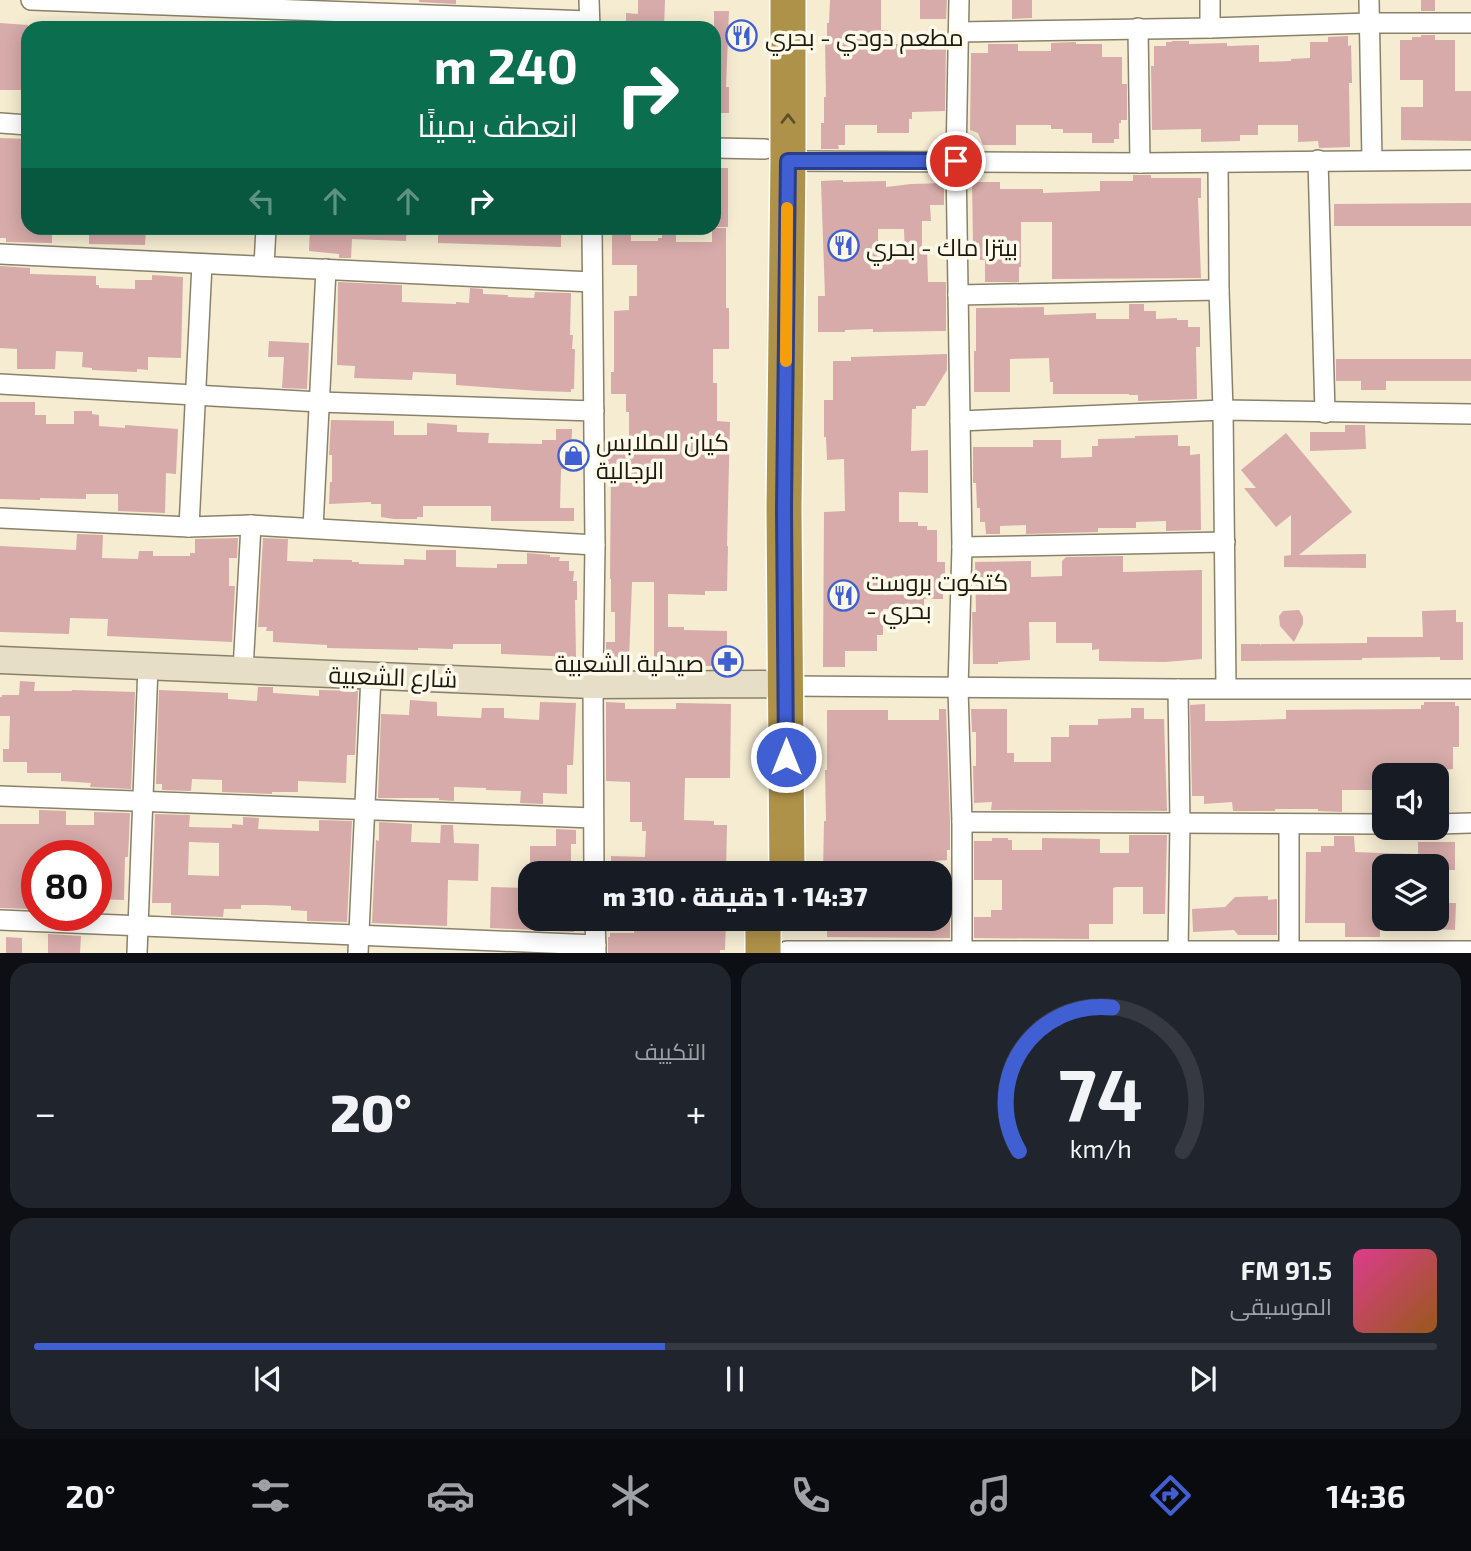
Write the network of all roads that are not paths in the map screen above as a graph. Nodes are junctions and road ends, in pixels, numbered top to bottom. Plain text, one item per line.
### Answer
1 (31, 0) edge
2 (67, 0) edge
3 (589, 0) edge
4 (766, 0) edge
5 (788, 0) edge
6 (959, 0) edge
7 (1210, 0) edge
8 (1369, 0) edge
9 (274, 13) edge
10 (503, 21) edge
11 (589, 21) edge
12 (1369, 23) junction
13 (1471, 23) edge
14 (1138, 28) junction
15 (1210, 28) junction
16 (959, 32) junction
17 (0, 124) edge
18 (21, 125) edge
19 (721, 149) edge
20 (776, 155) junction
21 (1318, 160) junction
22 (1372, 160) junction
23 (1471, 160) edge
24 (956, 161) junction
25 (1139, 163) junction
26 (1218, 163) junction
27 (266, 235) edge
28 (592, 235) edge
29 (0, 254) edge
30 (202, 264) junction
31 (264, 266) junction
32 (326, 269) junction
33 (592, 282) junction
34 (1219, 290) junction
35 (958, 295) junction
36 (0, 384) edge
37 (197, 394) junction
38 (319, 402) junction
39 (1223, 410) junction
40 (594, 411) junction
41 (1325, 413) junction
42 (1471, 414) edge
43 (960, 421) junction
44 (0, 518) edge
45 (251, 525) junction
46 (189, 527) junction
47 (313, 528) junction
48 (1224, 542) junction
49 (595, 545) junction
50 (962, 547) junction
51 (0, 660) edge
52 (148, 666) junction
53 (243, 670) junction
54 (371, 676) junction
55 (593, 685) junction
56 (775, 685) junction
57 (958, 688) junction
58 (1226, 688) junction
59 (1178, 689) junction
60 (1471, 689) edge
61 (0, 796) edge
62 (142, 801) junction
63 (364, 809) junction
64 (593, 818) junction
65 (962, 822) junction
66 (1180, 823) junction
67 (1471, 823) edge
68 (1289, 824) junction
69 (1372, 824) edge
70 (1449, 824) edge
71 (594, 861) edge
72 (763, 861) edge
73 (786, 861) edge
74 (0, 920) edge
75 (138, 926) junction
76 (595, 931) edge
77 (358, 944) edge
78 (781, 944) edge
79 (596, 949) edge
80 (1178, 951) edge
81 (1289, 951) edge
82 (1471, 951) edge
83 (962, 952) edge
84 (137, 953) edge

1 - 2 street
2 - 9 street
3 - 11 street
4 - 20 highway
20 -> 5 highway
6 - 16 street
7 - 15 street
8 - 12 street
9 - 10 street
12 - 13 street
12 - 15 street
12 - 22 street
14 - 15 street
14 - 16 street
14 - 25 street
16 - 24 street
17 - 18 street
19 - 20 street
20 - 24 street
20 - 56 highway
21 - 22 street
21 - 26 street
21 - 41 street
22 - 23 street
24 - 25 street
24 - 35 street
25 - 26 street
26 - 34 street
27 - 31 street
28 - 33 street
29 - 30 street
30 - 31 street
30 - 37 street
31 - 32 street
32 - 33 street
32 - 38 street
33 - 40 street
34 - 35 street
34 - 39 street
35 - 43 street
36 - 37 street
37 - 38 street
37 - 46 street
38 - 40 street
38 - 47 street
39 - 41 street
39 - 43 street
39 - 48 street
40 - 49 street
41 - 42 street
43 - 50 street
44 - 46 street
45 - 46 street
45 - 47 street
45 - 53 street
47 - 49 street
48 - 50 street
48 - 58 street
49 - 55 street
50 - 57 street
51 - 52 street, شارع الشعبية
52 - 53 street, شارع الشعبية
52 - 62 street
53 - 54 street, شارع الشعبية
54 - 55 street, شارع الشعبية
54 - 63 street
55 - 56 street, شارع الشعبية
55 - 64 street
56 - 57 street
56 - 72 highway
56 - 73 highway
57 - 59 street
57 - 65 street
58 - 59 street
58 - 60 street
59 - 66 street
61 - 62 street
62 - 63 street
62 - 75 street
63 - 64 street
63 - 77 street
64 - 71 street
65 - 66 street
65 - 83 street
66 - 68 street
66 - 80 street
67 - 70 street
68 - 69 street
68 - 81 street
74 - 75 street
75 - 77 street
75 - 84 street
76 - 79 street
77 - 79 street
78 - 83 street
80 - 81 street
80 - 83 street
81 - 82 street

